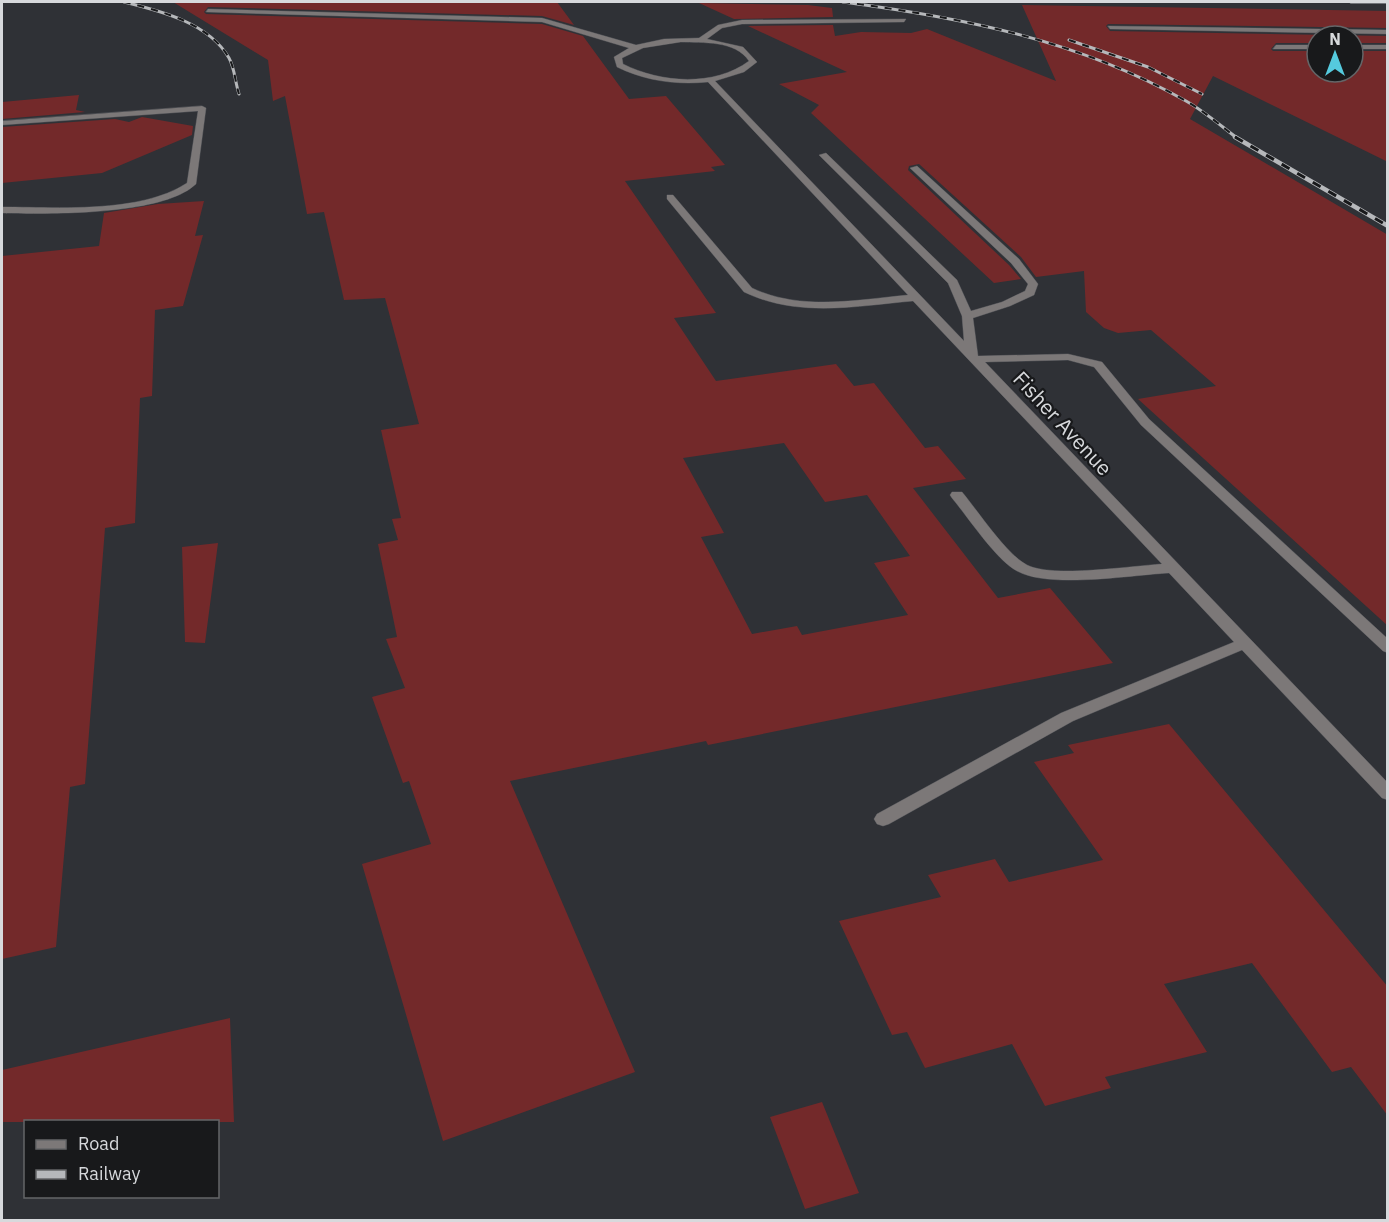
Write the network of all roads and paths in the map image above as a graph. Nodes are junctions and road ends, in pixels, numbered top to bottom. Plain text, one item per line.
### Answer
1 (208, 11) dead end
2 (904, 20) dead end
3 (1110, 27) dead end
4 (1388, 32) edge
5 (700, 40) junction
6 (635, 47) junction
7 (1276, 47) dead end
8 (1305, 47) edge
9 (1365, 47) edge
10 (1388, 47) edge
11 (709, 79) junction
12 (2, 123) edge
13 (823, 155) dead end
14 (914, 168) dead end
15 (670, 197) dead end
16 (2, 210) edge
17 (917, 297) junction
18 (967, 316) junction
19 (974, 356) junction
20 (957, 495) dead end
21 (1173, 568) junction
22 (1245, 643) junction
23 (1388, 648) edge
24 (1388, 794) edge
25 (883, 819) dead end

1 - 6 lane
2 - 5 lane
3 - 4 lane
5 - 6 lane
5 - 11 lane
6 - 11 lane
7 - 8 lane
9 - 10 lane
11 - 17 lane, Fisher Avenue
12 - 16 lane
13 - 18 lane
14 - 18 lane
15 - 17 lane
17 - 19 lane, Fisher Avenue
18 - 19 lane
19 - 21 lane, Fisher Avenue
19 - 23 lane
20 - 21 lane
21 - 22 lane, Fisher Avenue
22 - 24 lane, Fisher Avenue
22 - 25 lane

